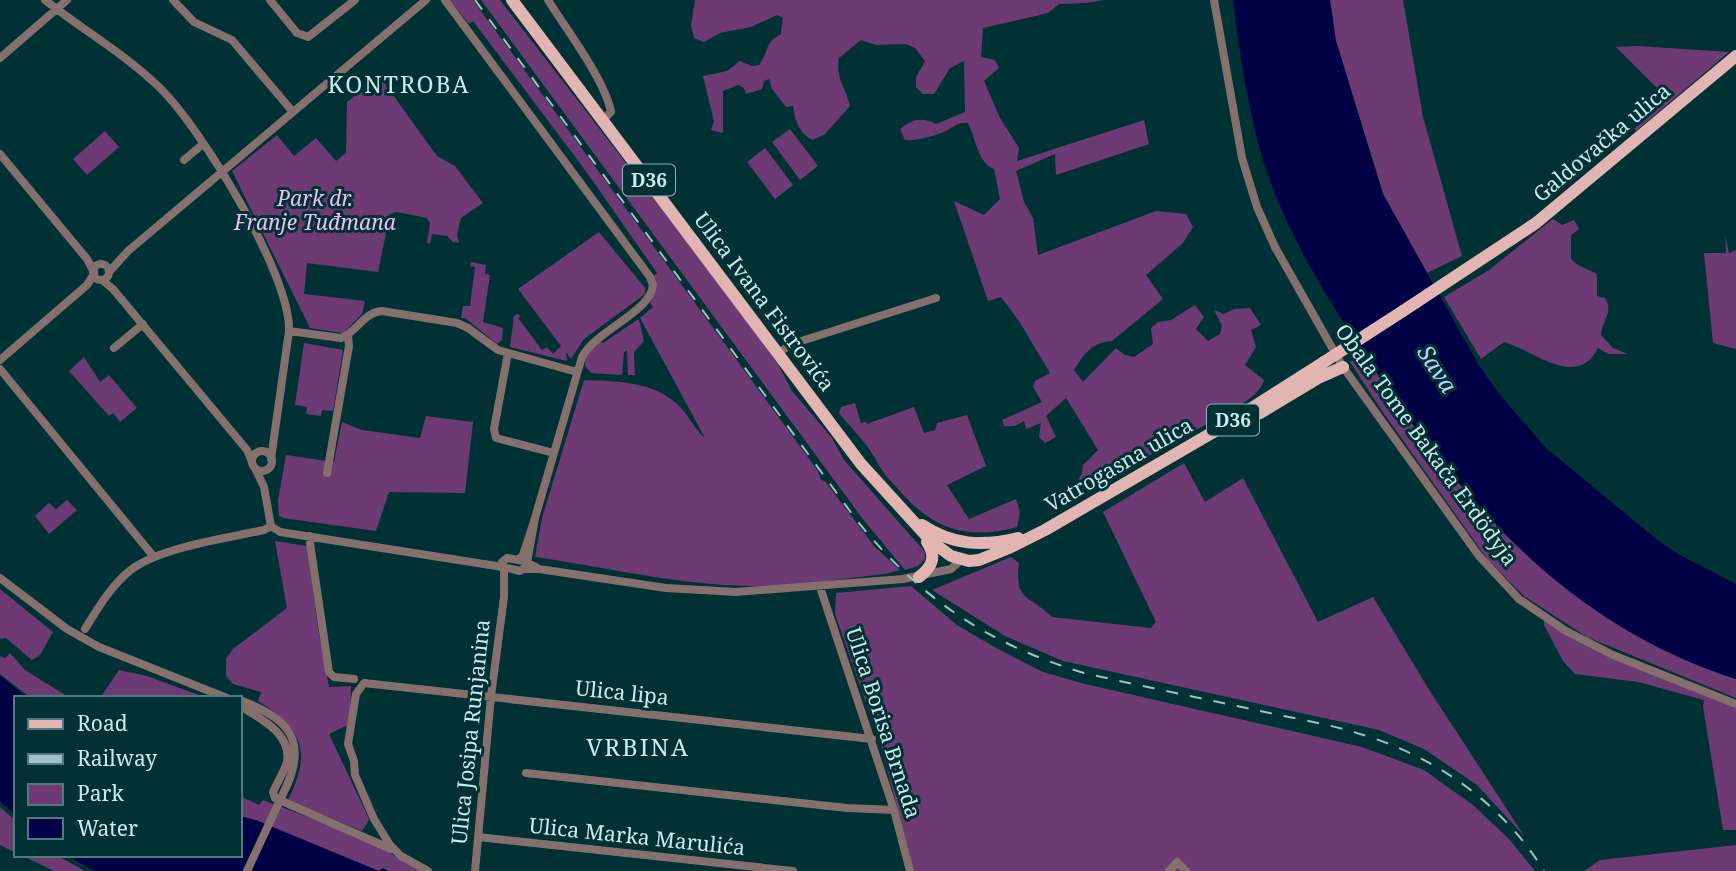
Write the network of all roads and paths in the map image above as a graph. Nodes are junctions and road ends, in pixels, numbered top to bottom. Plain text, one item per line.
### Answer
1 (45, 0) edge
2 (67, 0) edge
3 (173, 0) edge
4 (270, 0) edge
5 (355, 0) edge
6 (426, 0) edge
7 (445, 0) edge
8 (512, 0) edge
9 (548, 0) edge
10 (1214, 0) edge
11 (56, 9) junction
12 (1736, 56) edge
13 (0, 58) edge
14 (293, 112) junction
15 (607, 116) junction
16 (203, 145) junction
17 (0, 154) edge
18 (184, 160) dead end
19 (222, 172) junction
20 (101, 273) junction
21 (936, 298) dead end
22 (143, 324) junction
23 (289, 331) junction
24 (348, 335) junction
25 (114, 348) dead end
26 (508, 353) junction
27 (778, 353) junction
28 (0, 360) edge
29 (1324, 362) joint
30 (1343, 367) junction
31 (0, 369) edge
32 (577, 372) junction
33 (1222, 427) junction
34 (272, 442) junction
35 (247, 450) junction
36 (260, 452) junction
37 (554, 453) junction
38 (271, 459) junction
39 (254, 465) junction
40 (268, 469) junction
41 (327, 473) dead end
42 (264, 487) junction
43 (903, 512) junction
44 (271, 526) junction
45 (920, 530) junction
46 (1045, 530) junction
47 (309, 536) junction
48 (154, 557) junction
49 (961, 560) junction
50 (523, 564) junction
51 (506, 565) junction
52 (919, 577) junction
53 (0, 578) edge
54 (820, 587) junction
55 (85, 629) dead end
56 (354, 679) dead end
57 (225, 696) edge
58 (491, 696) junction
59 (242, 701) edge
60 (1736, 704) edge
61 (242, 707) edge
62 (872, 739) junction
63 (526, 773) dead end
64 (894, 810) junction
65 (374, 820) junction
66 (361, 834) junction
67 (478, 837) junction
68 (395, 851) junction
69 (247, 871) edge
70 (428, 871) edge
71 (475, 871) edge
72 (793, 871) edge
73 (910, 871) edge
74 (1169, 871) edge
75 (1185, 871) edge

1 - 11 street
2 - 11 street
3 - 14 street
4 - 5 street
6 - 14 street
7 - 32 street
8 - 15 main road, Ulica Ivana Fistrovića / D36
9 - 15 street, Ulica Ivana Fistrovića
10 - 30 street, Obala Tome Bakača Erdödyja
11 - 13 street
11 - 16 street
12 - 29 main road, Galdovačka ulica / D36, bridge
14 - 19 street
15 - 27 main road, Ulica Ivana Fistrovića / D36
16 - 18 street
16 - 19 street
17 - 20 street
19 - 20 street
19 - 23 street
20 - 22 street
20 - 28 street
21 - 27 street
22 - 25 street
22 - 35 street
23 - 24 street
23 - 34 street
24 - 26 street
24 - 41 street
26 - 32 street
26 - 37 street
27 - 43 main road, Ulica Ivana Fistrovića / D36
29 - 33 main road, Vatrogasna ulica / D36
30 - 33 main road
30 - 60 street, Obala Tome Bakača Erdödyja
31 - 48 street
32 - 37 street
33 - 46 main road, Vatrogasna ulica / D36
34 - 36 street
34 - 38 street
35 - 36 street
35 - 39 street
36 - 38 street
36 - 39 street
37 - 50 street
38 - 40 street
39 - 40 street
39 - 42 street
40 - 42 street
42 - 44 street
43 - 45 main road, D36
43 - 46 main road, D36
44 - 47 street
44 - 48 street
45 - 49 main road, D36
45 - 52 main road
46 - 49 main road, Vatrogasna ulica / D36
47 - 51 street
47 - 56 street
48 - 55 street
49 - 52 street
50 - 51 street
50 - 51 street
50 - 54 street
51 - 58 street, Ulica Josipa Runjanina
52 - 54 street
53 - 57 street
54 - 62 street, Ulica Borisa Brnada
58 - 62 street, Ulica lipa
58 - 65 street, Ulica lipa
58 - 67 street, Ulica Josipa Runjanina
59 - 69 street, bridge
61 - 66 street
62 - 64 street, Ulica Borisa Brnada
63 - 64 street
64 - 73 street, Ulica Borisa Brnada
65 - 66 street
65 - 68 street
66 - 68 street
67 - 71 street, Ulica Josipa Runjanina
67 - 72 street, Ulica Marka Marulića
68 - 70 street
74 - 75 street

